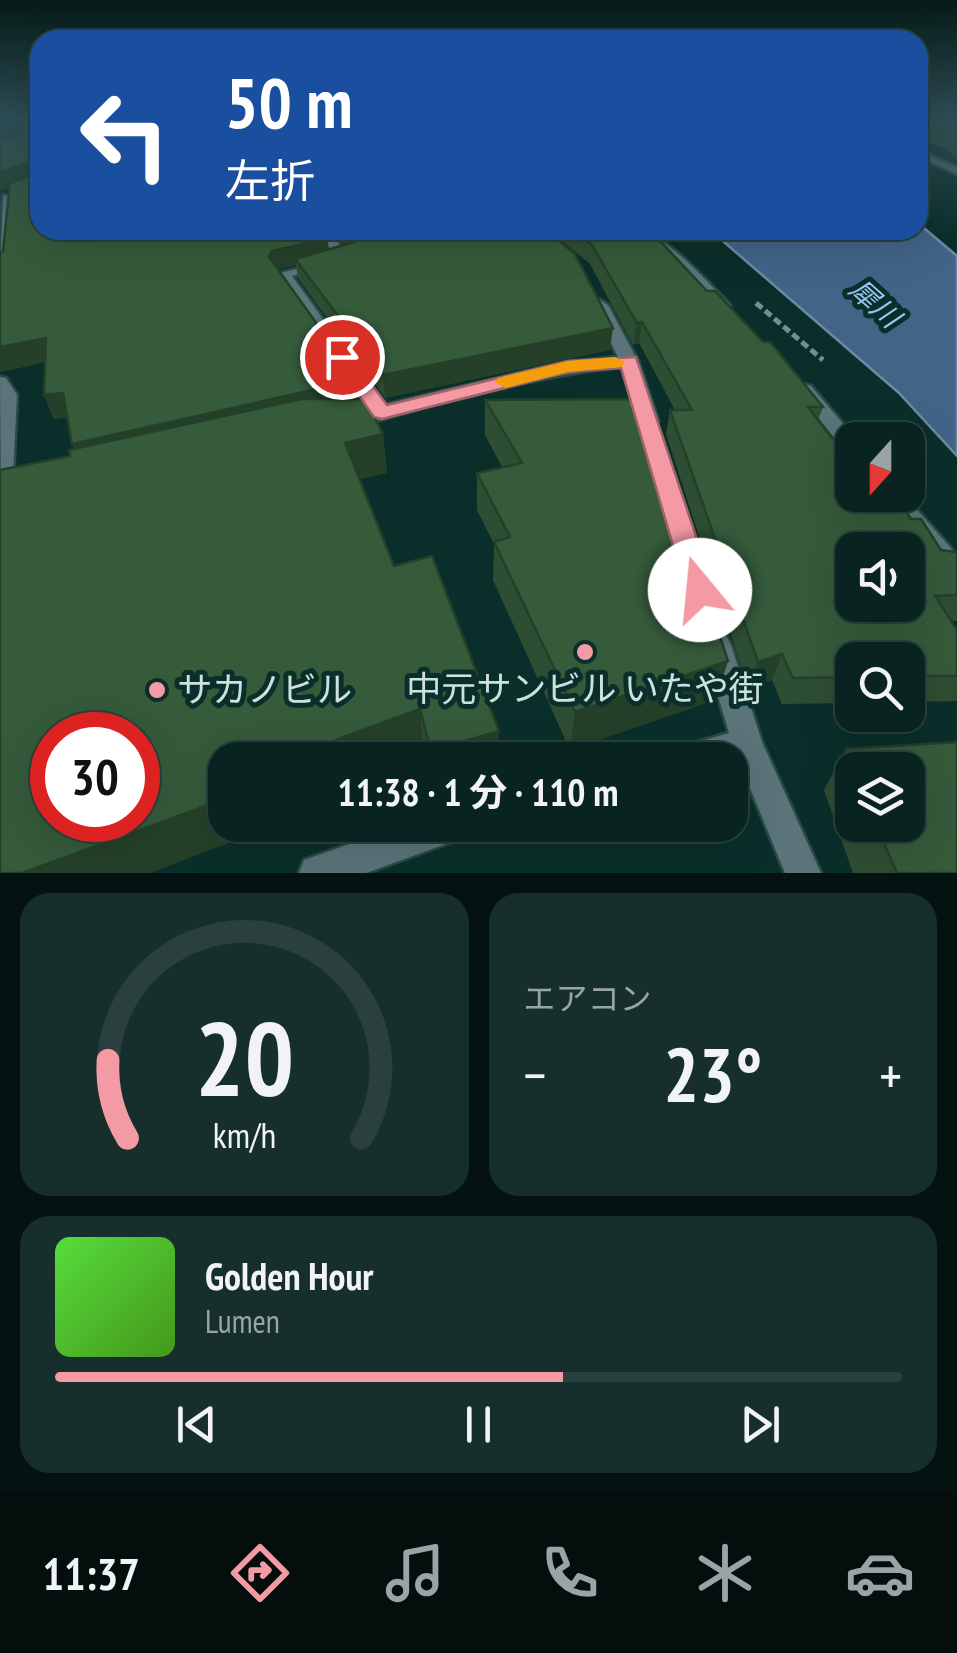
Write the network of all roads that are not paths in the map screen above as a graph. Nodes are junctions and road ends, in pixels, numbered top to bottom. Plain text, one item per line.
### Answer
1 (930, 159) edge
2 (957, 171) edge
3 (23, 190) edge
4 (3, 198) edge
5 (330, 240) edge
6 (650, 240) edge
7 (0, 270) edge
8 (590, 284) edge
9 (732, 315) edge
10 (629, 361) junction
11 (795, 379) edge
12 (0, 382) edge
13 (382, 413) junction
14 (324, 426) edge
15 (835, 427) edge
16 (652, 438) edge
17 (7, 497) edge
18 (906, 512) edge
19 (957, 572) edge
20 (712, 628) edge
21 (747, 742) edge
22 (748, 744) edge
23 (405, 842) edge
24 (317, 873) edge
25 (803, 873) edge

1 - 2 street
3 - 4 street
4 - 7 street
5 - 13 street
6 - 9 street
8 - 10 street
10 - 13 street
10 - 16 street
11 - 15 street
12 - 17 street
13 - 14 street
18 - 19 street
20 - 21 street
22 - 25 street
23 - 24 street

